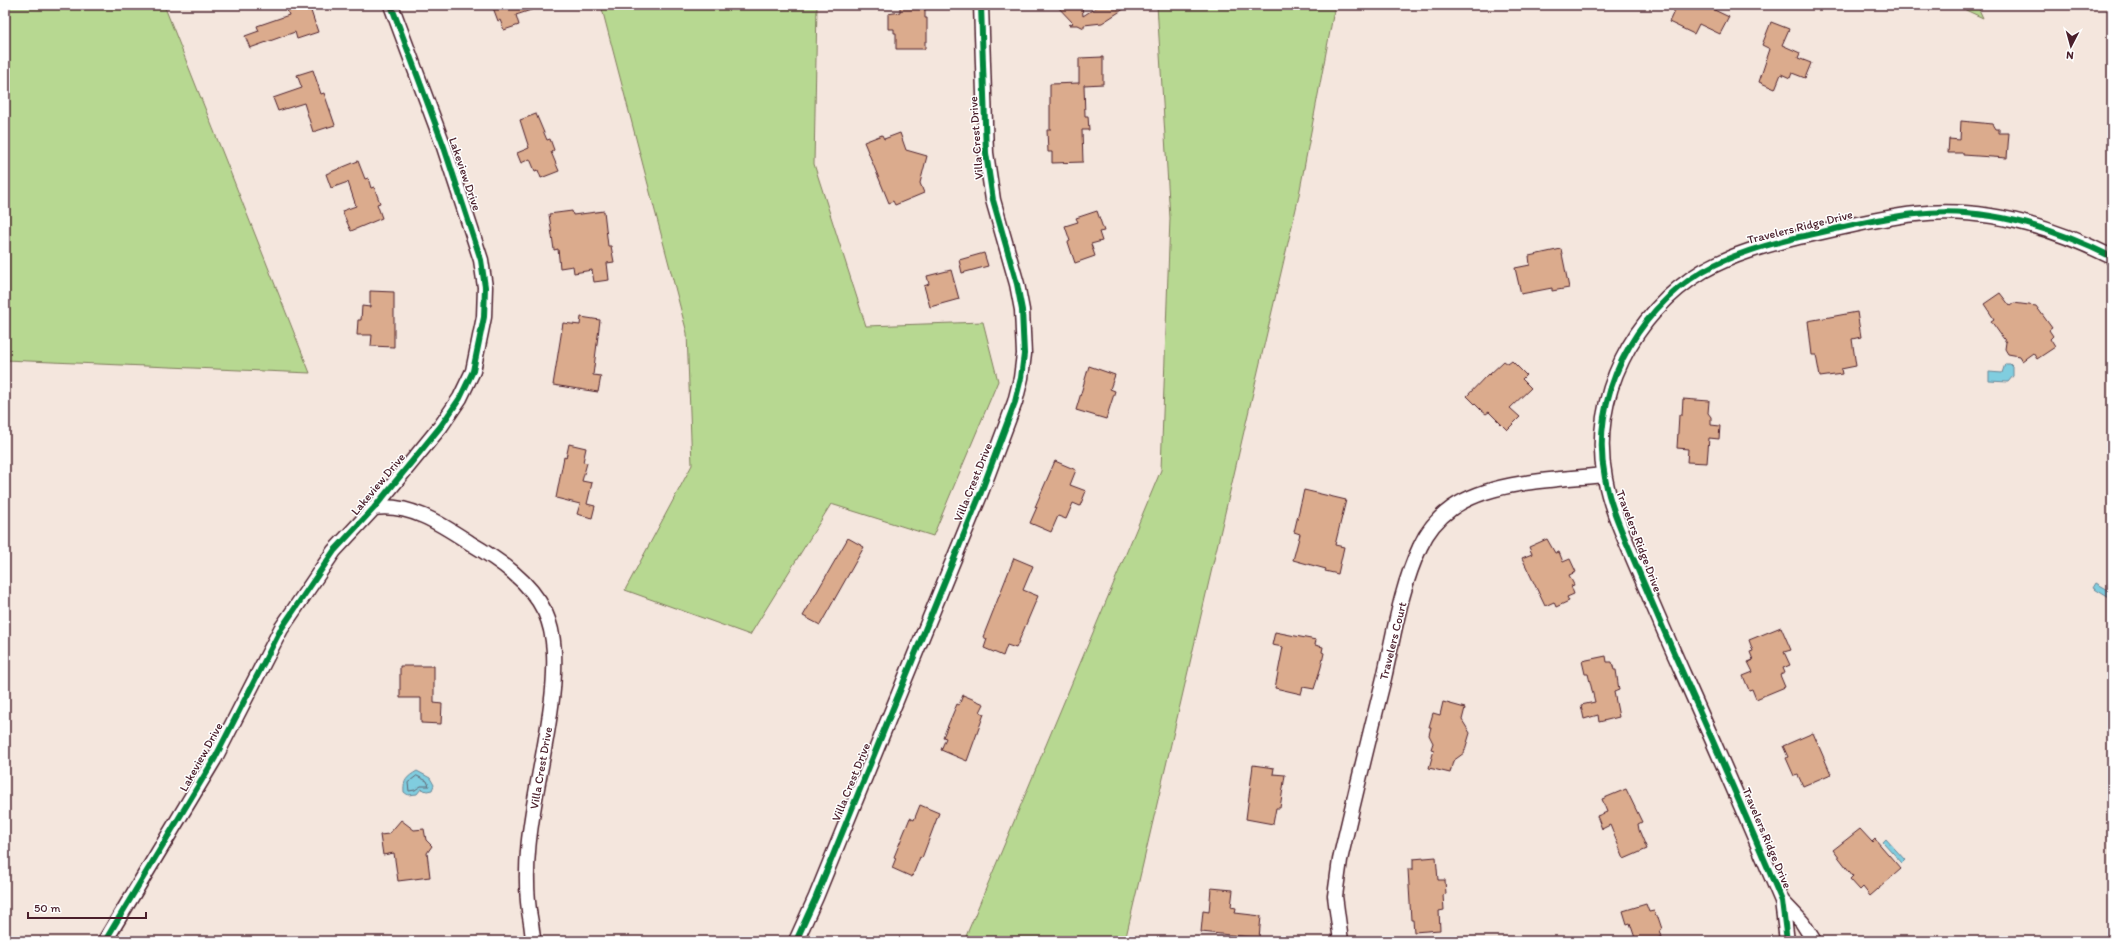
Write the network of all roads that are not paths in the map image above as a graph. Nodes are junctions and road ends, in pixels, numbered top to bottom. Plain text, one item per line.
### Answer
1 (391, 5) edge
2 (981, 5) edge
3 (2112, 257) edge
4 (1604, 475) junction
5 (374, 508) junction
6 (1782, 901) junction
7 (105, 941) edge
8 (534, 941) edge
9 (796, 941) edge
10 (1340, 941) edge
11 (1787, 941) edge
12 (1814, 941) edge

1 - 5 street, Lakeview Drive
2 - 9 street, Villa Crest Drive
3 - 4 street, Travelers Ridge Drive
4 - 6 street, Travelers Ridge Drive
4 - 10 street, Travelers Court
5 - 7 street, Lakeview Drive
5 - 8 street, Villa Crest Drive
6 - 11 street, Travelers Ridge Drive
6 - 12 street, Travelers Ridge Drive

